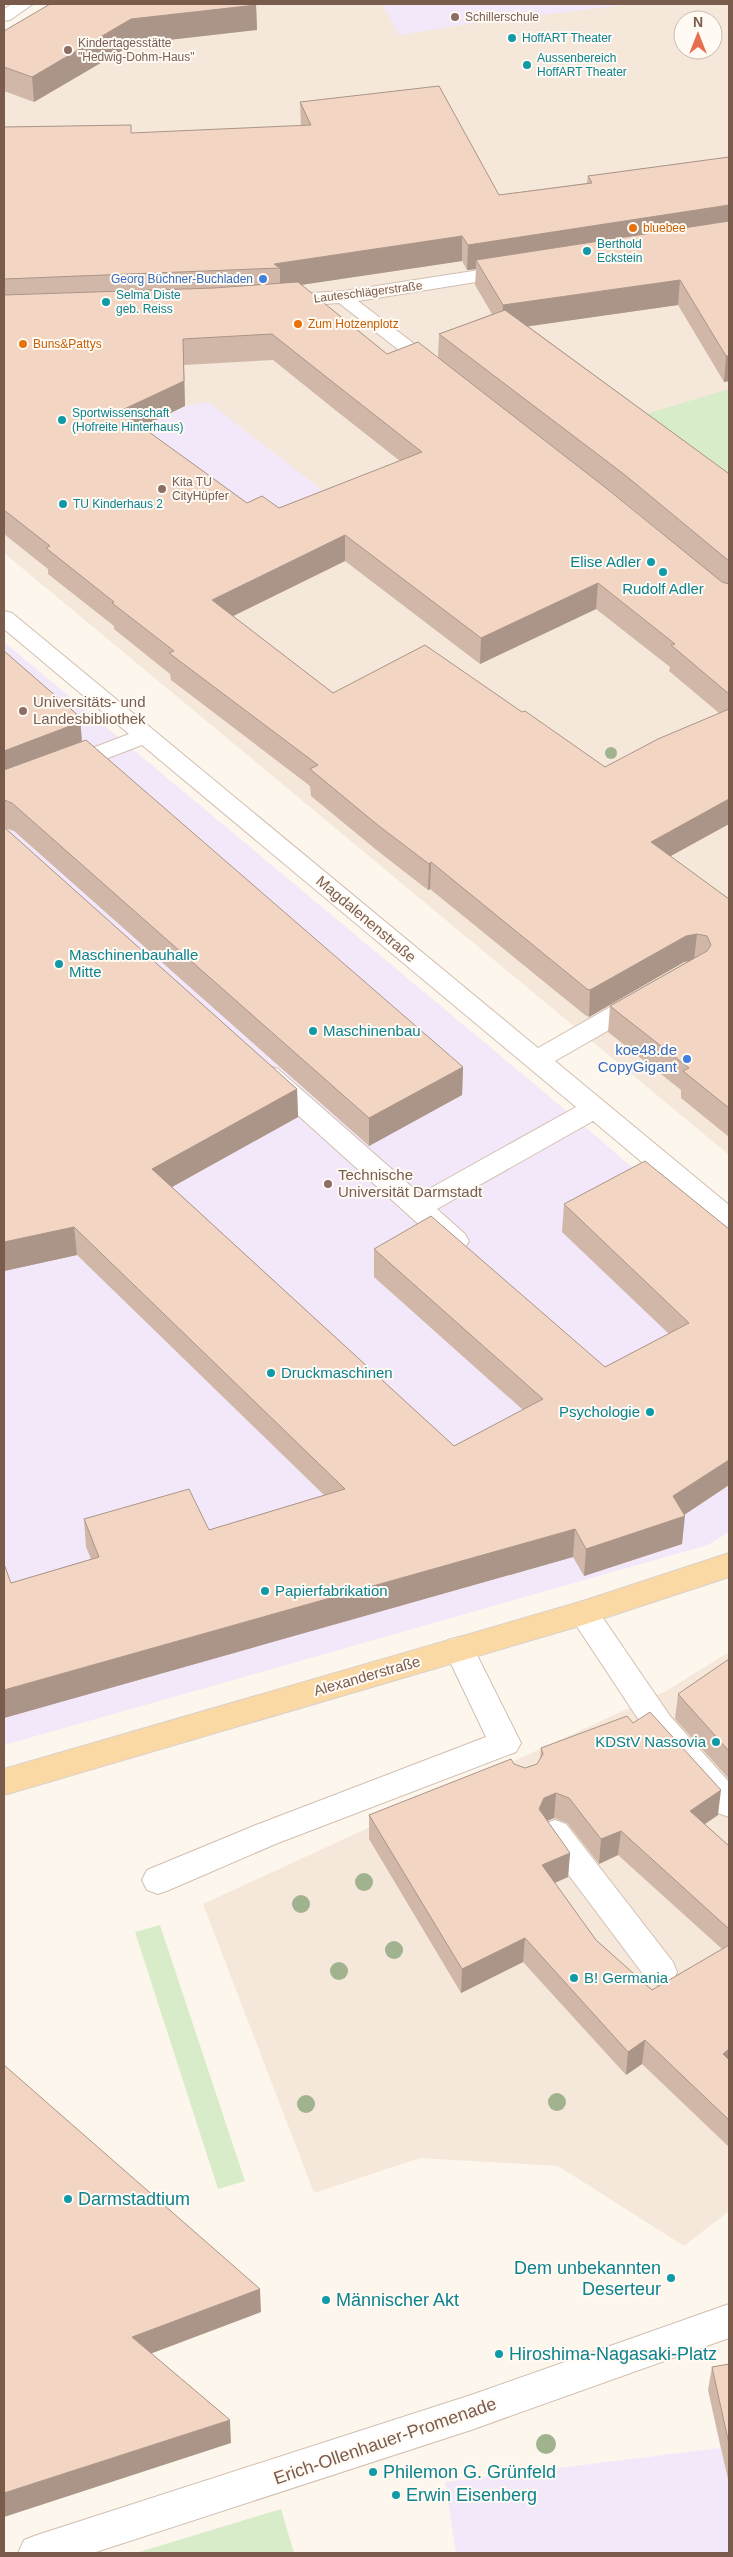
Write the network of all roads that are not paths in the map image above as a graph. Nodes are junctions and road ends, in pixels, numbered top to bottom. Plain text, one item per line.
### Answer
1 (530, 269) edge
2 (344, 297) junction
3 (265, 302) edge
4 (452, 382) edge
5 (4, 618) edge
6 (144, 736) junction
7 (4, 791) edge
8 (661, 989) edge
9 (537, 1060) junction
10 (255, 1062) edge
11 (596, 1109) junction
12 (417, 1208) junction
13 (729, 1220) edge
14 (474, 1258) edge
15 (729, 1565) edge
16 (584, 1613) junction
17 (459, 1649) junction
18 (4, 1782) edge
19 (729, 1804) edge
20 (554, 1833) edge
21 (158, 1880) dead end
22 (661, 1972) dead end
23 (729, 2321) edge
24 (37, 2553) edge

1 - 2 street, Lauteschlägerstraße
2 - 3 street, Lauteschlägerstraße
2 - 4 street
5 - 6 street, Magdalenenstraße
6 - 7 street
6 - 9 street, Magdalenenstraße
8 - 9 street
9 - 11 street, Magdalenenstraße
10 - 12 street
11 - 12 street
11 - 13 street, Magdalenenstraße
12 - 14 street
15 - 16 main road, Alexanderstraße
16 - 17 main road, Alexanderstraße
16 - 19 street
17 - 18 main road, Alexanderstraße
17 - 21 street
20 - 22 street
23 - 24 street, Erich-Ollenhauer-Promenade

